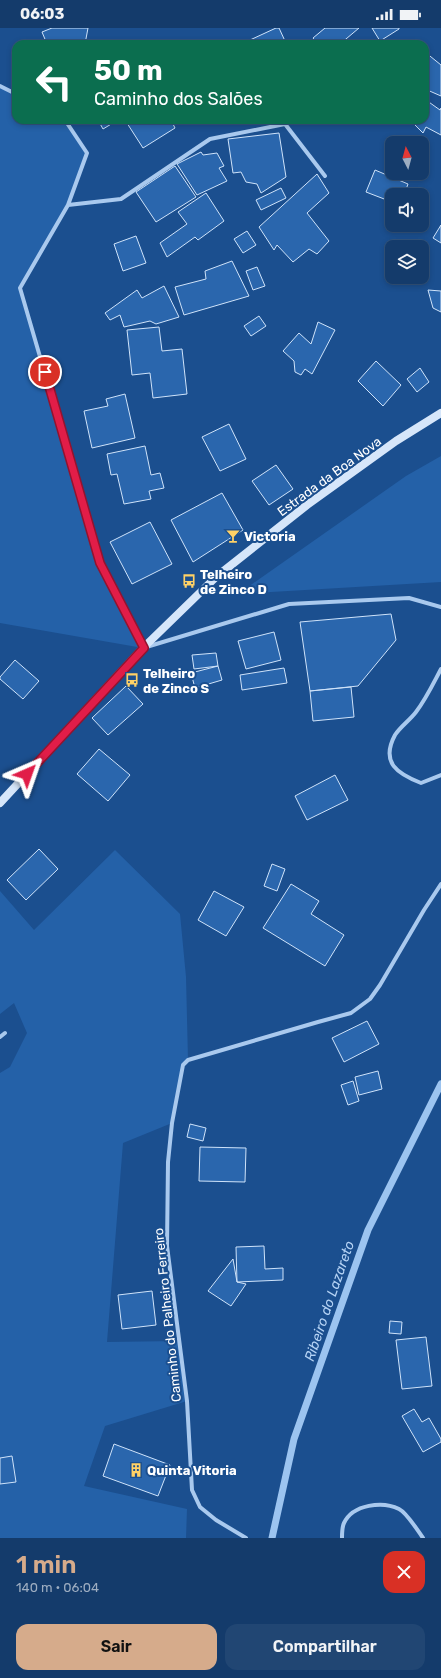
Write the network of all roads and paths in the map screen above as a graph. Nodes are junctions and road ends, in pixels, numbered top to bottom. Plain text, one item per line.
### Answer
1 (0, 86) edge
2 (12, 92) edge
3 (68, 124) edge
4 (275, 124) edge
5 (286, 124) edge
6 (325, 176) dead end
7 (68, 205) junction
8 (441, 413) edge
9 (441, 607) edge
10 (144, 648) junction
11 (441, 669) edge
12 (441, 775) edge
13 (0, 804) edge
14 (441, 884) edge
15 (5, 1033) dead end
16 (0, 1037) edge
17 (246, 1538) edge
18 (342, 1538) edge
19 (423, 1538) edge

1 - 2 street
3 - 7 street
4 - 7 street
5 - 6 street
7 - 10 street
8 - 10 main road, Estrada da Boa Nova
9 - 10 street
10 - 13 main road, Estrada da Boa Nova
11 - 12 street
14 - 17 street, Caminho do Palheiro Ferreiro
15 - 16 street
18 - 19 street

